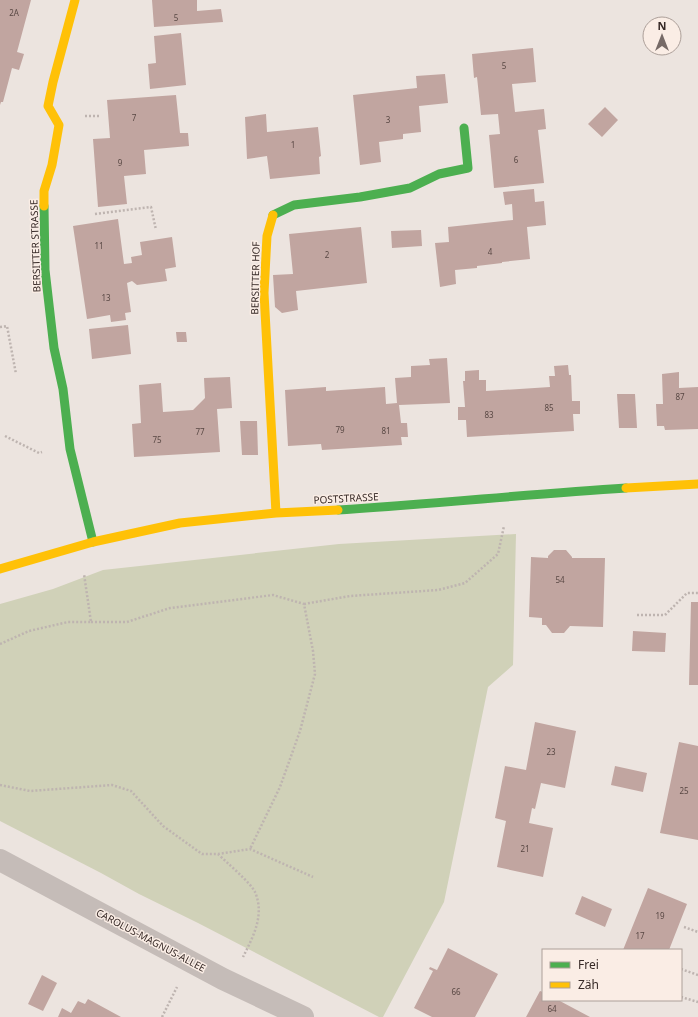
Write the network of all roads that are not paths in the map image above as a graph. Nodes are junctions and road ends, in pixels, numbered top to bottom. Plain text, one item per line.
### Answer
1 (75, 0) edge
2 (464, 128) dead end
3 (698, 484) edge
4 (276, 513) junction
5 (93, 542) junction
6 (0, 569) edge
7 (0, 860) edge
8 (304, 1017) edge

1 - 5 street, BERSITTER STRASSE
2 - 4 street, BERSITTER HOF
3 - 4 street, POSTSTRASSE
4 - 5 street, POSTSTRASSE
5 - 6 street, POSTSTRASSE
7 - 8 street, CAROLUS-MAGNUS-ALLEE

